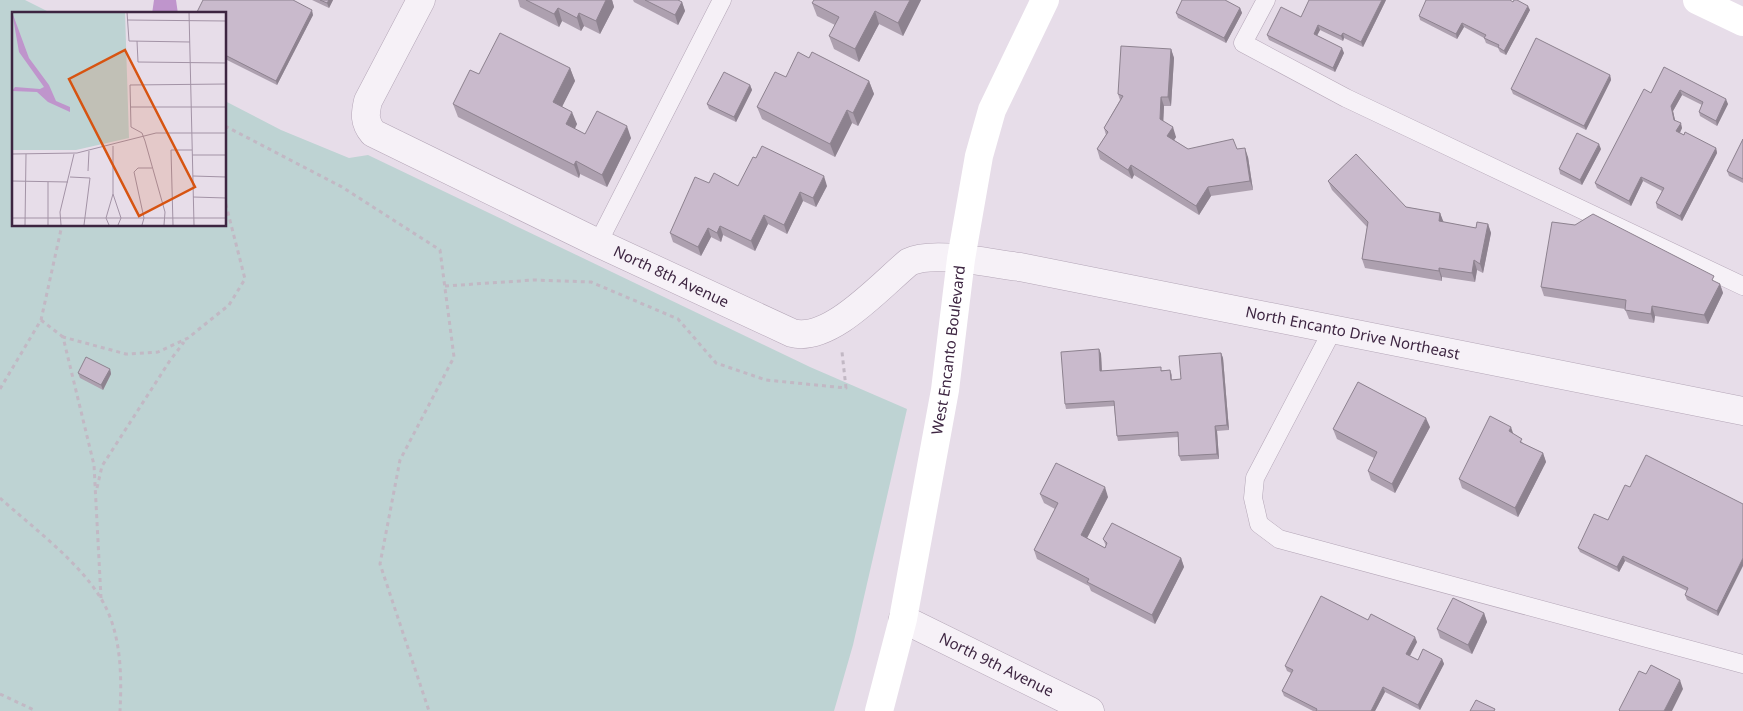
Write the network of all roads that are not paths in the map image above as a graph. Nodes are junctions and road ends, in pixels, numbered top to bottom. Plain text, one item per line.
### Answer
1 (421, 0) edge
2 (722, 0) edge
3 (1045, 0) edge
4 (1266, 0) edge
5 (1697, 0) edge
6 (1743, 22) edge
7 (598, 243) junction
8 (961, 259) junction
9 (1743, 286) edge
10 (1332, 331) junction
11 (1743, 411) edge
12 (903, 619) junction
13 (1743, 664) edge
14 (879, 711) edge
15 (1090, 711) edge

1 - 7 street, North 8th Avenue
2 - 7 lane
3 - 8 street, West Encanto Boulevard
4 - 9 lane
5 - 6 street
7 - 8 street, North 8th Avenue
8 - 10 street, North Encanto Drive Northeast
8 - 12 street, West Encanto Boulevard
10 - 11 street, North Encanto Drive Northeast
10 - 13 lane
12 - 14 street, West Encanto Boulevard
12 - 15 street, North 9th Avenue

